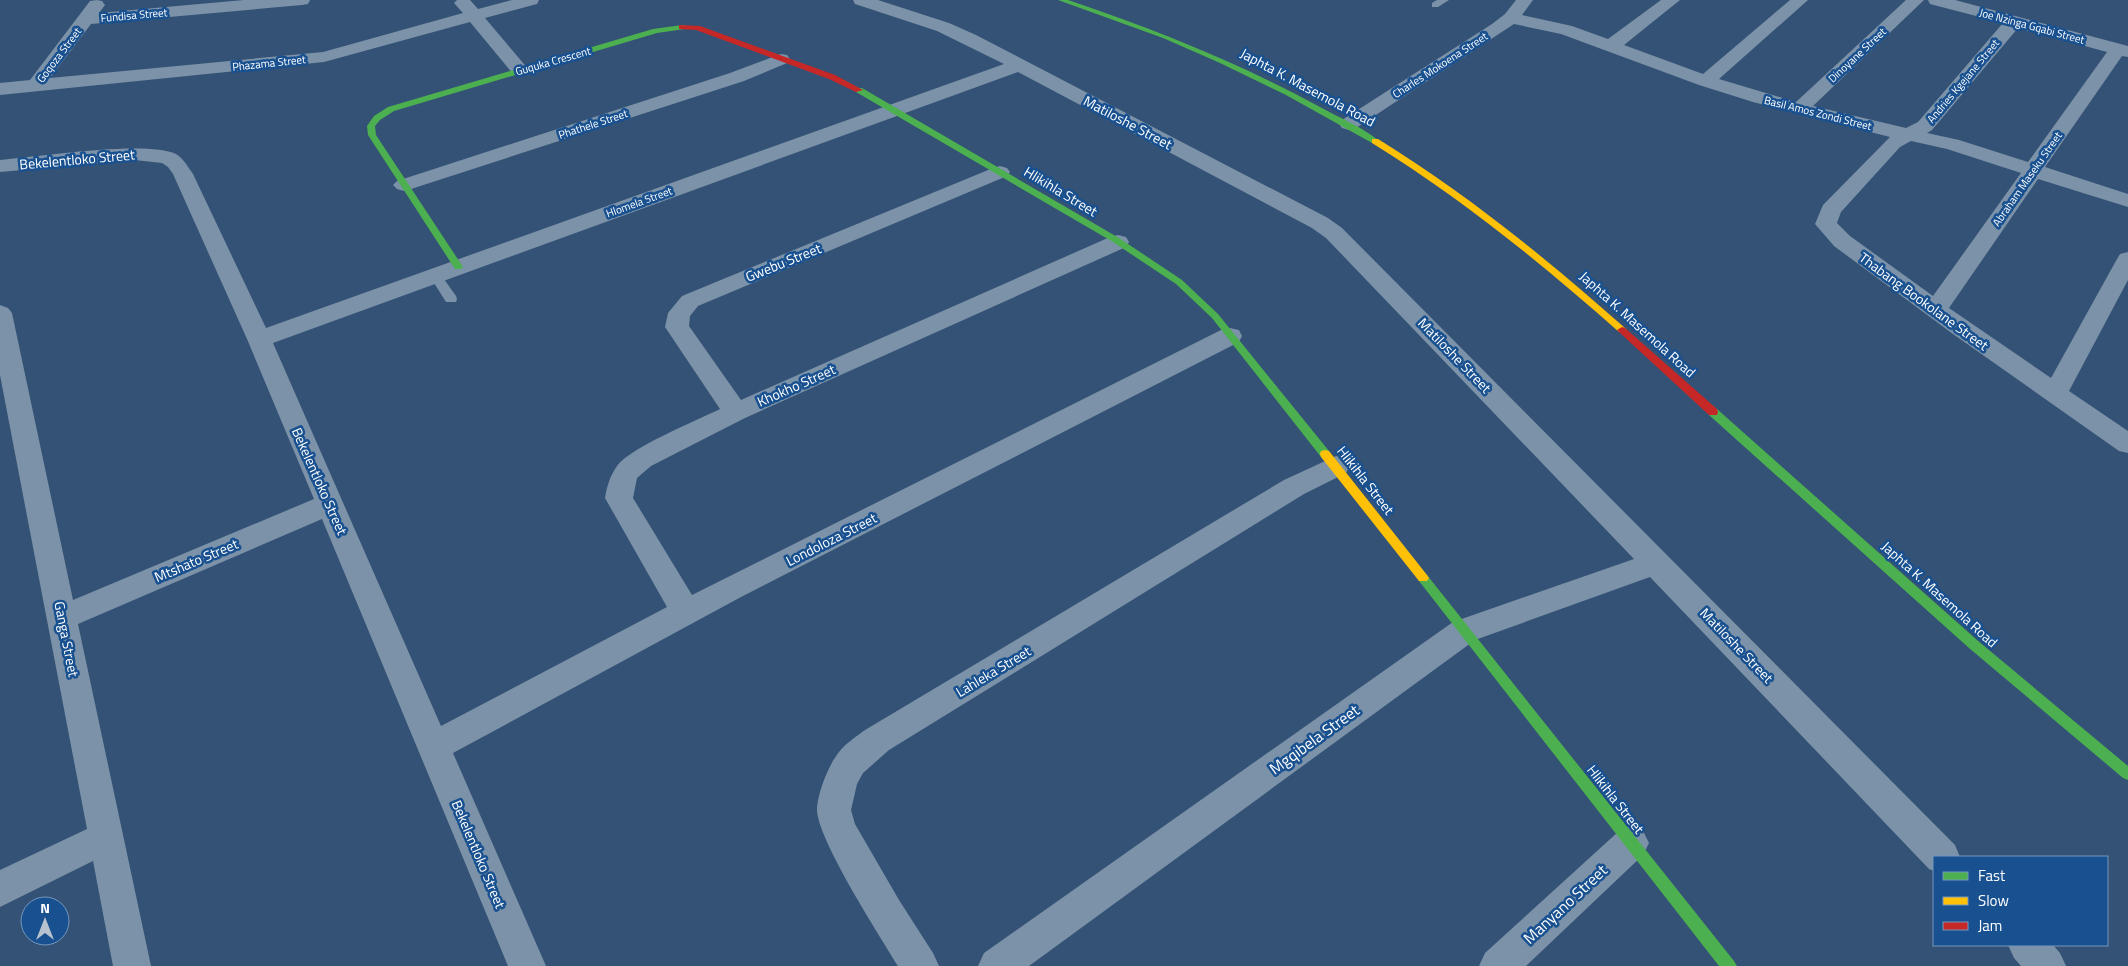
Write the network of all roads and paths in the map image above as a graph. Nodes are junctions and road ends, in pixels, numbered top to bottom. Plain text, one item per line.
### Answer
1 (100, 0) edge
2 (302, 0) edge
3 (460, 0) edge
4 (531, 0) edge
5 (861, 0) edge
6 (1061, 0) edge
7 (1444, 0) edge
8 (1525, 0) edge
9 (1672, 0) edge
10 (1800, 0) edge
11 (1916, 0) edge
12 (1936, 0) edge
13 (1435, 5) dead end
14 (474, 16) junction
15 (1511, 18) junction
16 (86, 19) junction
17 (2014, 21) junction
18 (1610, 46) junction
19 (2123, 50) edge
20 (781, 59) junction
21 (1019, 65) junction
22 (520, 70) junction
23 (1706, 81) junction
24 (35, 86) junction
25 (0, 89) edge
26 (1799, 109) junction
27 (892, 111) junction
28 (1349, 124) junction
29 (1908, 134) junction
30 (0, 166) edge
31 (2034, 169) junction
32 (1000, 172) junction
33 (404, 185) junction
34 (2128, 201) edge
35 (1118, 242) junction
36 (2128, 259) edge
37 (458, 267) junction
38 (435, 275) junction
39 (451, 299) dead end
40 (1936, 309) junction
41 (0, 313) edge
42 (1230, 336) junction
43 (259, 338) junction
44 (2055, 394) junction
45 (736, 412) junction
46 (2128, 444) edge
47 (1336, 466) junction
48 (330, 504) junction
49 (1657, 563) junction
50 (686, 612) junction
51 (63, 617) junction
52 (1464, 631) junction
53 (434, 746) junction
54 (2128, 774) edge
55 (106, 837) junction
56 (1631, 843) junction
57 (1941, 856) edge
58 (0, 889) edge
59 (2028, 946) edge
60 (132, 966) edge
61 (527, 966) edge
62 (920, 966) edge
63 (997, 966) edge
64 (1498, 966) edge
65 (1729, 966) edge
66 (2047, 966) edge

1 - 16 street, Goqoza Street
2 - 16 street, Fundisa Street
3 - 14 street
4 - 14 street, Phazama Street
5 - 21 street, Matiloshe Street
6 - 28 street, Japhta K. Masemola Road
7 - 13 lane
8 - 15 street, Charles Mokoena Street
9 - 18 street
10 - 23 street
11 - 26 street, Dinoyane Street
12 - 17 street, Joe Nzinga Gqabi Street
14 - 22 street
14 - 24 street, Phazama Street
15 - 18 street, Basil Amos Zondi Street
15 - 28 street, Charles Mokoena Street
16 - 24 street, Goqoza Street
17 - 19 street, Joe Nzinga Gqabi Street
17 - 29 street, Andries Kgejane Street
18 - 23 street, Basil Amos Zondi Street
19 - 31 street, Abraham Maseku Street
20 - 22 street, Guquka Crescent
20 - 27 street, Guquka Crescent
20 - 33 street, Phathele Street
21 - 27 street, Hlomela Street
21 - 49 street, Matiloshe Street
22 - 33 street, Guquka Crescent
23 - 26 street, Basil Amos Zondi Street
24 - 25 street, Phazama Street
26 - 29 street, Basil Amos Zondi Street
27 - 32 street, Hlikihla Street
27 - 37 street, Hlomela Street
28 - 54 street, Japhta K. Masemola Road
29 - 31 street, Basil Amos Zondi Street
29 - 40 street, Thabang Bookolane Street
30 - 43 street, Bekelentloko Street
31 - 34 street, Basil Amos Zondi Street
31 - 40 street, Abraham Maseku Street
32 - 35 street, Hlikihla Street
32 - 45 street, Gwebu Street
33 - 37 street, Guquka Crescent
35 - 42 street, Hlikihla Street
35 - 45 street, Khokho Street
36 - 44 street
37 - 38 street, Hlomela Street
38 - 39 lane
38 - 43 street, Hlomela Street
40 - 44 street, Thabang Bookolane Street
41 - 51 street, Ganga Street
42 - 47 street, Hlikihla Street
42 - 50 street, Londoloza Street
43 - 48 street, Bekelentloko Street
44 - 46 street, Thabang Bookolane Street
45 - 50 street, Khokho Street
47 - 52 street, Hlikihla Street
47 - 62 street, Lahleka Street
48 - 51 street, Mtshato Street
48 - 53 street, Bekelentloko Street
49 - 52 street, Mgqibela Street
49 - 57 street, Matiloshe Street
50 - 53 street, Londoloza Street
51 - 55 street, Ganga Street
52 - 56 street, Hlikihla Street
52 - 63 street, Mgqibela Street
53 - 61 street, Bekelentloko Street
55 - 58 street
55 - 60 street, Ganga Street
56 - 64 street, Manyano Street
56 - 65 street, Hlikihla Street
59 - 66 street

